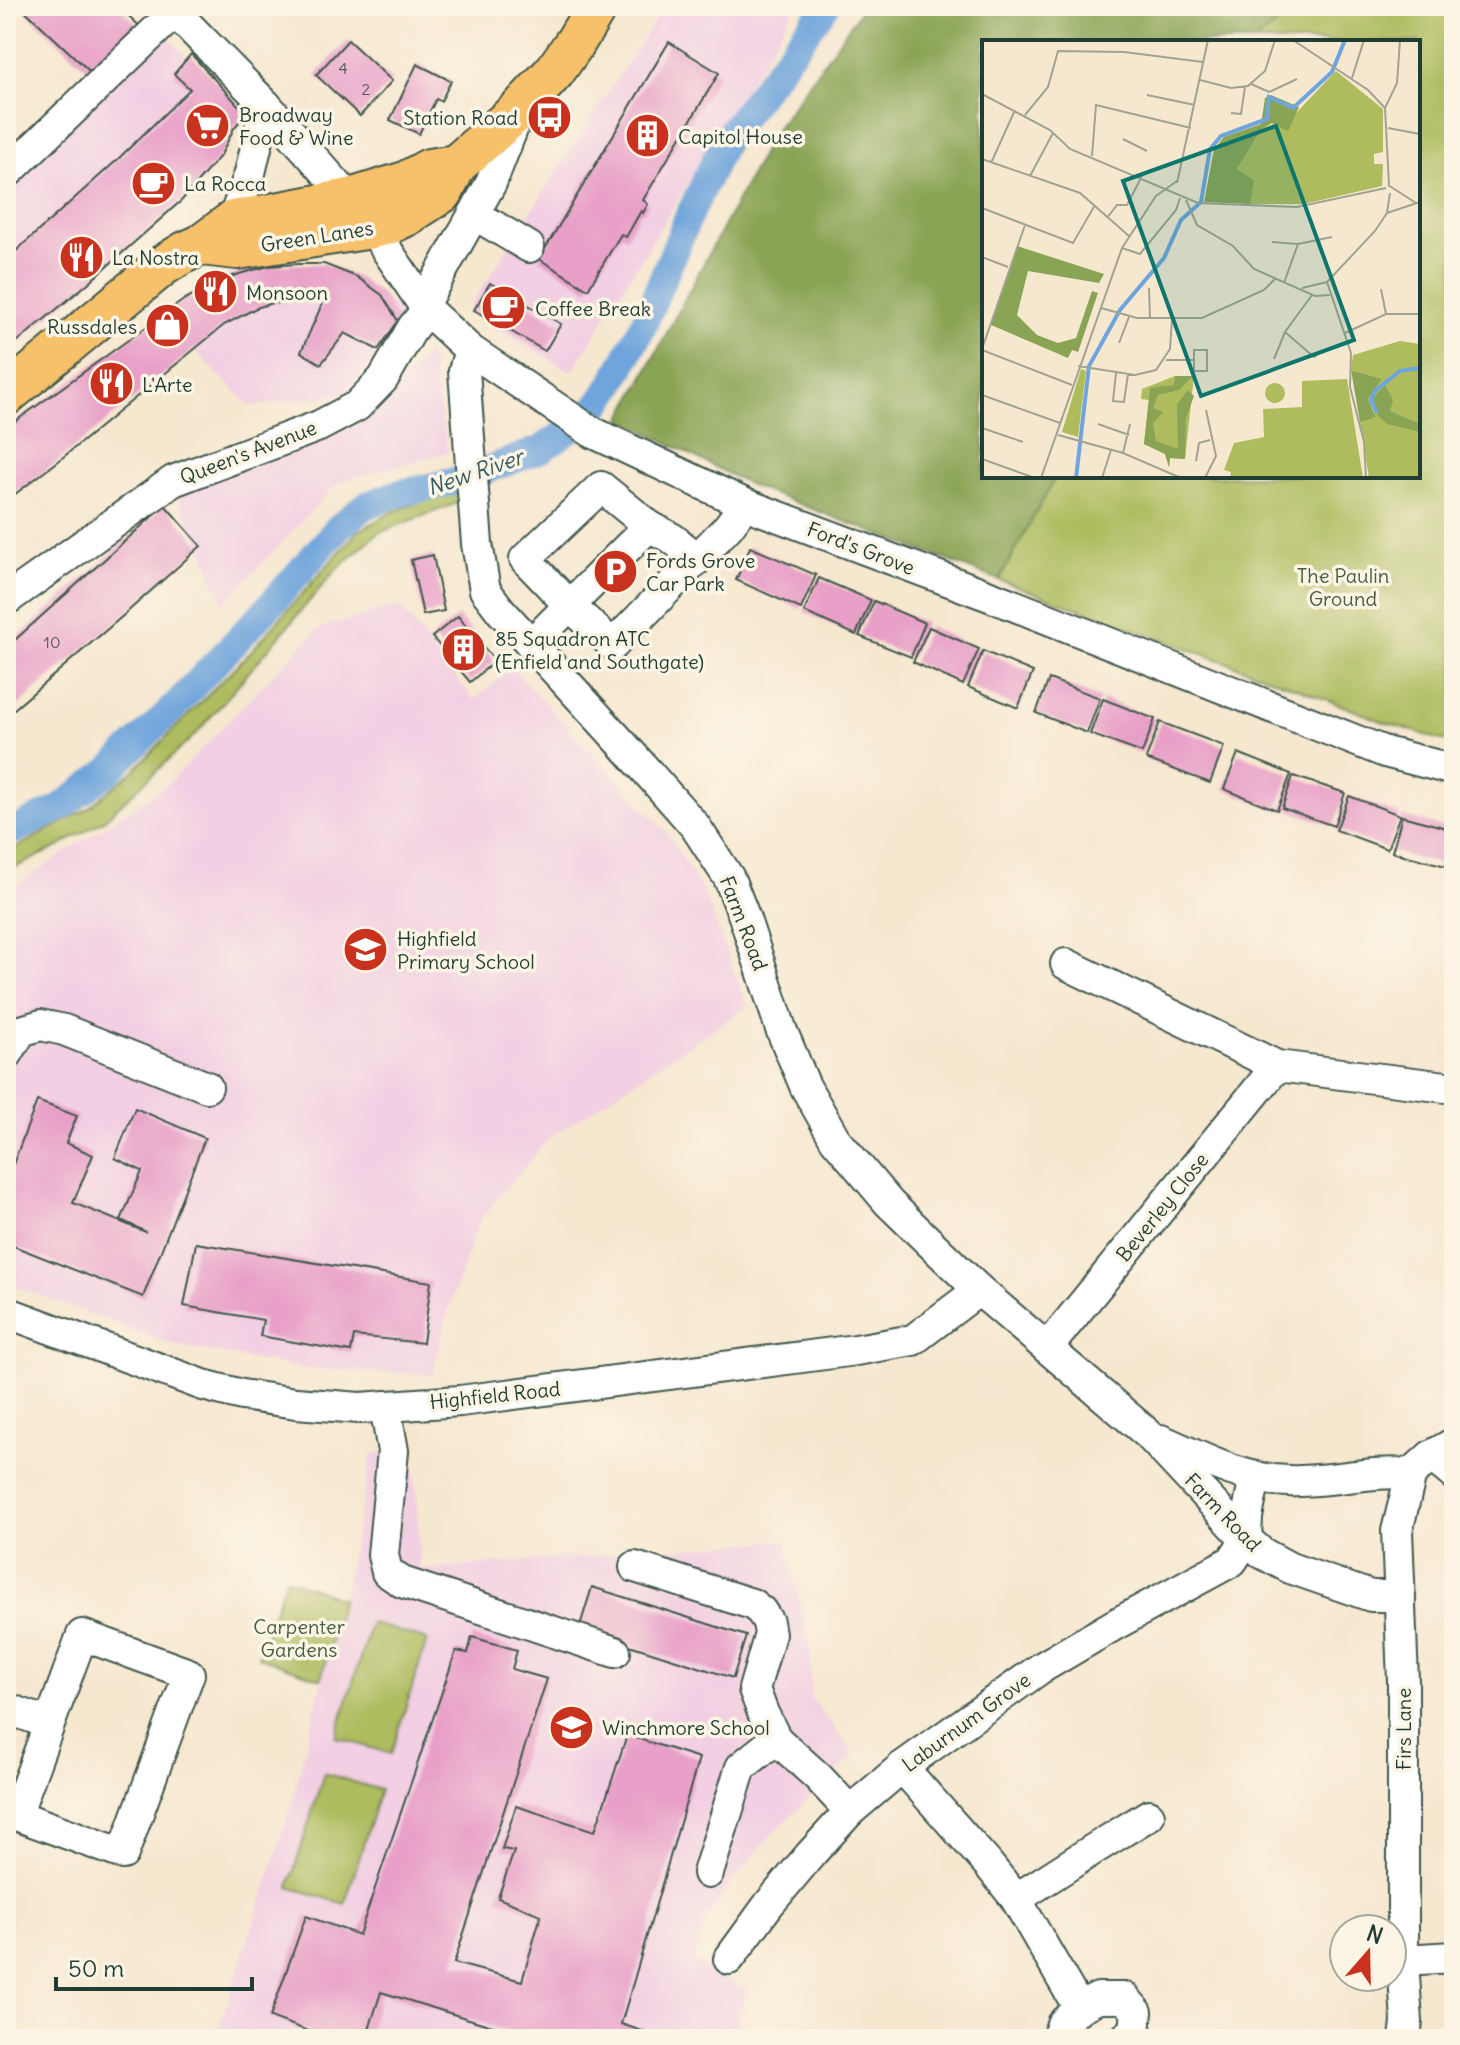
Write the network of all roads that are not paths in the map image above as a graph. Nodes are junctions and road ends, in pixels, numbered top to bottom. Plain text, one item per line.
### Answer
1 (597, 6) edge
2 (172, 9) edge
3 (266, 105) junction
4 (520, 109) junction
5 (6, 174) edge
6 (361, 213) junction
7 (474, 214) junction
8 (233, 221) junction
9 (201, 245) junction
10 (529, 247) dead end
11 (425, 308) junction
12 (470, 350) junction
13 (6, 395) edge
14 (745, 504) junction
15 (649, 526) junction
16 (698, 559) junction
17 (6, 600) edge
18 (570, 606) junction
19 (531, 644) junction
20 (1454, 770) edge
21 (1066, 964) dead end
22 (6, 1056) edge
23 (1277, 1066) junction
24 (207, 1087) dead end
25 (1454, 1088) edge
26 (979, 1290) junction
27 (6, 1312) edge
28 (1047, 1348) junction
29 (385, 1406) junction
30 (1148, 1434) junction
31 (1437, 1462) edge
32 (1255, 1477) junction
33 (1246, 1539) junction
34 (635, 1567) dead end
35 (1400, 1596) junction
36 (615, 1652) dead end
37 (6, 1708) edge
38 (48, 1723) junction
39 (776, 1739) junction
40 (902, 1767) junction
41 (850, 1811) junction
42 (1149, 1815) dead end
43 (708, 1873) dead end
44 (1016, 1899) junction
45 (1403, 1913) edge
46 (1454, 1957) edge
47 (729, 1959) dead end
48 (1408, 1960) edge
49 (1405, 1993) edge
50 (1079, 2008) junction
51 (1057, 2039) edge
52 (1124, 2039) edge
53 (1405, 2039) edge

1 - 4 main road, Green Lanes
2 - 3 street
2 - 5 street
3 - 6 street
3 - 8 street
4 - 6 main road, Green Lanes
4 - 7 street, Queen's Avenue
6 - 8 main road, Green Lanes
6 - 9 main road, Green Lanes
6 - 11 street, Ford's Grove
7 - 10 street
7 - 11 street, Queen's Avenue
8 - 9 main road, Green Lanes
9 - 13 main road, Green Lanes
11 - 12 street, Ford's Grove
11 - 17 street, Queen's Avenue
12 - 14 street, Ford's Grove
12 - 19 street, Farm Road
14 - 16 street
14 - 20 street, Ford's Grove
15 - 16 street
15 - 18 street
15 - 18 street
16 - 18 street
18 - 19 street
19 - 26 street, Farm Road
21 - 23 street
22 - 24 street
23 - 25 street
23 - 28 street, Beverley Close
26 - 28 street, Farm Road
26 - 29 street, Highfield Road
27 - 29 street, Highfield Road
28 - 30 street, Farm Road
29 - 36 street
30 - 32 street, Farm Road
30 - 33 street, Farm Road
31 - 32 street, Farm Road
31 - 35 street, Firs Lane
32 - 33 street
33 - 35 street, Farm Road
33 - 40 street, Laburnum Grove
34 - 39 street
35 - 45 street, Firs Lane
37 - 38 street
38 - 38 street
39 - 41 street
39 - 43 street
40 - 41 street, Laburnum Grove
40 - 44 street
41 - 47 street, Laburnum Grove
42 - 44 street
44 - 50 street
46 - 48 street
49 - 53 street, Firs Lane
50 - 51 street
50 - 52 street

